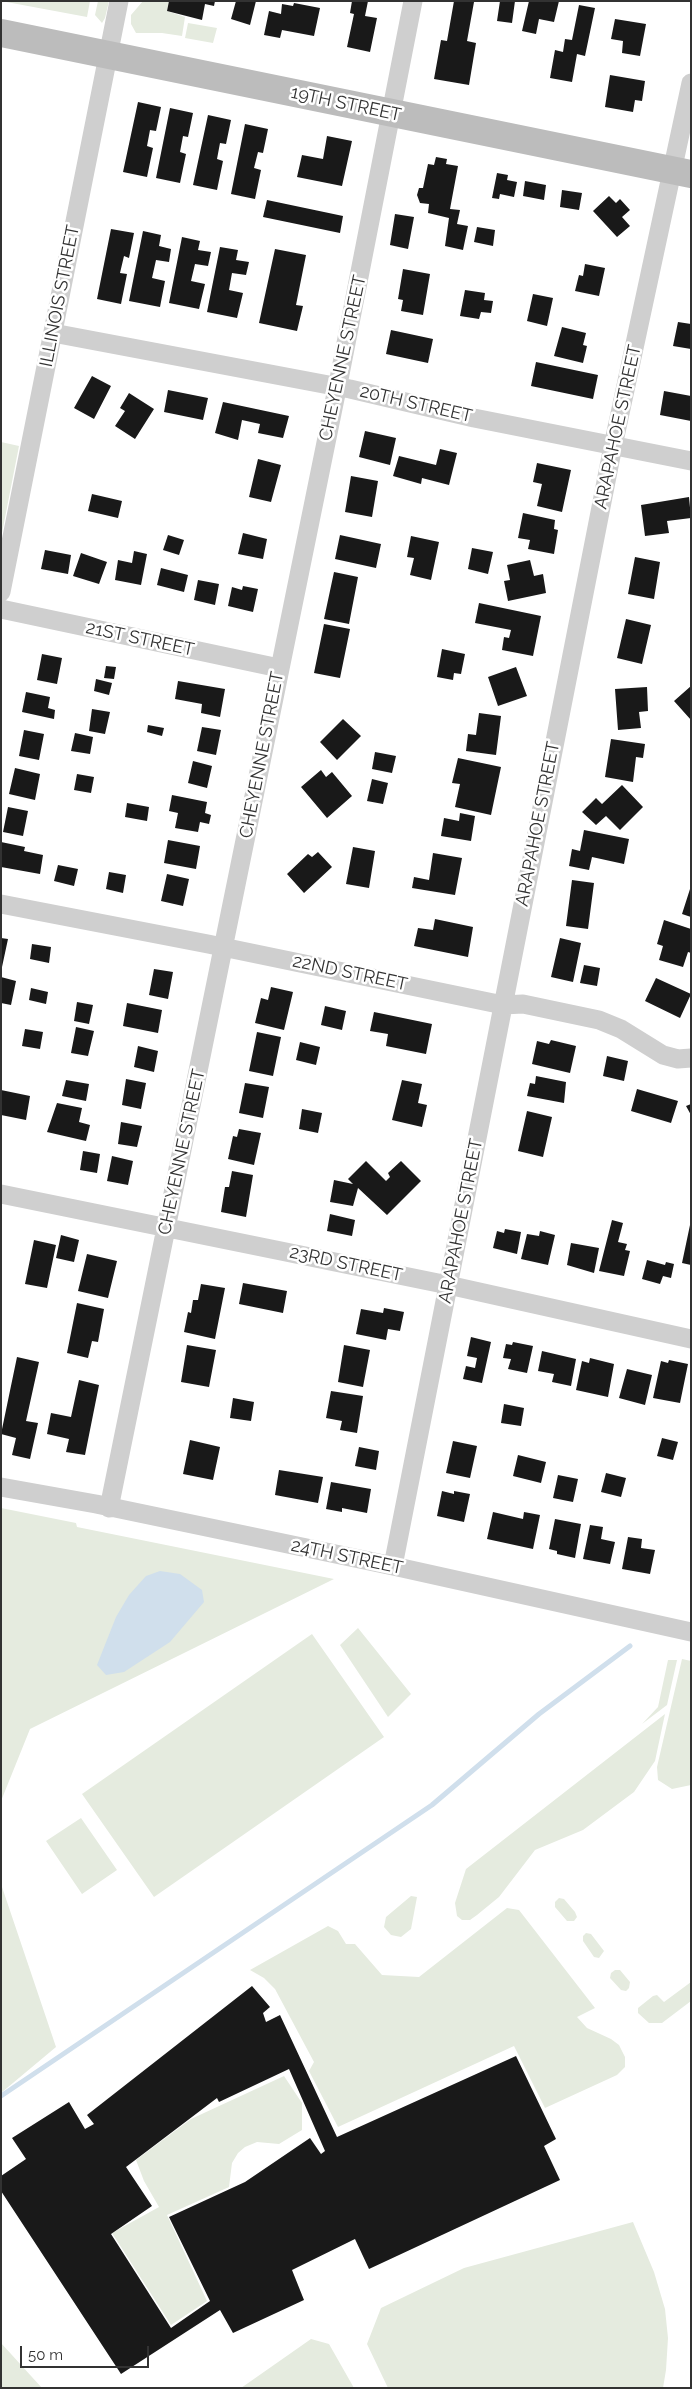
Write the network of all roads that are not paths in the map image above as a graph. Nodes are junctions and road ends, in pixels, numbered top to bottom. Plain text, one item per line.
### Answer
1 (119, 1) edge
2 (413, 1) edge
3 (1, 17) edge
4 (1, 33) edge
5 (109, 46) junction
6 (691, 83) edge
7 (393, 105) junction
8 (682, 163) edge
9 (53, 333) junction
10 (337, 387) junction
11 (613, 446) junction
12 (691, 460) edge
13 (1, 592) edge
14 (1, 609) edge
15 (279, 668) junction
16 (1, 904) edge
17 (224, 947) junction
18 (503, 1004) junction
19 (691, 1058) edge
20 (1, 1194) edge
21 (167, 1228) junction
22 (448, 1285) junction
23 (691, 1339) edge
24 (1, 1487) edge
25 (110, 1508) junction
26 (393, 1566) junction
27 (691, 1632) edge

1 - 5 street, ILLINOIS STREET
2 - 7 street, CHEYENNE STREET
3 - 5 main road, 19TH STREET
4 - 5 main road, 19TH STREET
5 - 7 main road, 19TH STREET
5 - 9 street, ILLINOIS STREET
6 - 8 street, ARAPAHOE STREET
7 - 8 main road, 19TH STREET
7 - 10 street, CHEYENNE STREET
8 - 11 street, ARAPAHOE STREET
9 - 10 street, 20TH STREET
9 - 13 street, ILLINOIS STREET
10 - 11 street, 20TH STREET
10 - 15 street, CHEYENNE STREET
11 - 12 street, 20TH STREET
11 - 18 street, ARAPAHOE STREET
14 - 15 street, 21ST STREET
15 - 17 street, CHEYENNE STREET
16 - 17 street, 22ND STREET
17 - 18 street, 22ND STREET
17 - 21 street, CHEYENNE STREET
18 - 19 street, 22ND STREET
18 - 22 street, ARAPAHOE STREET
20 - 21 street, 23RD STREET
21 - 22 street, 23RD STREET
21 - 25 street, CHEYENNE STREET
22 - 23 street, 23RD STREET
22 - 26 street, ARAPAHOE STREET
24 - 25 street, 24TH STREET
25 - 26 street, 24TH STREET
26 - 27 street, 24TH STREET

